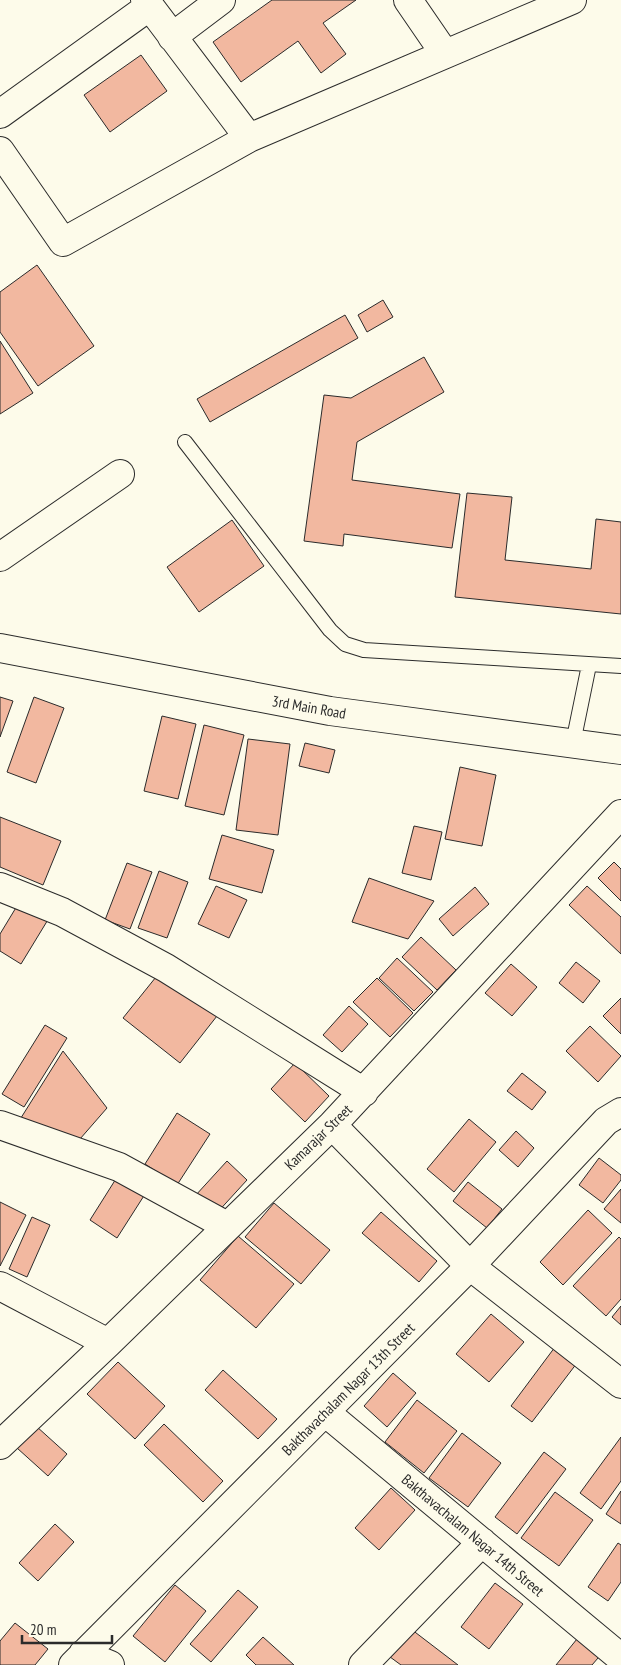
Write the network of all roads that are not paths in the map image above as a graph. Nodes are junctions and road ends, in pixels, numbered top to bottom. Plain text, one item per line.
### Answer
1 (221, 0) edge
2 (408, 0) edge
3 (572, 0) edge
4 (148, 3) edge
5 (172, 37) junction
6 (445, 54) junction
7 (0, 114) edge
8 (249, 138) junction
9 (0, 152) edge
10 (185, 442) dead end
11 (120, 474) dead end
12 (0, 557) edge
13 (0, 648) edge
14 (590, 665) junction
15 (621, 666) edge
16 (573, 744) junction
17 (621, 750) edge
18 (621, 814) edge
19 (0, 887) edge
20 (364, 1092) junction
21 (621, 1112) edge
22 (0, 1125) edge
23 (332, 1125) junction
24 (227, 1226) junction
25 (470, 1266) junction
26 (0, 1286) edge
27 (108, 1343) junction
28 (621, 1384) edge
29 (325, 1412) junction
30 (0, 1445) edge
31 (482, 1542) junction
32 (621, 1658) edge
33 (78, 1660) edge
34 (110, 1665) edge
35 (363, 1665) edge

1 - 5 street
2 - 6 street
3 - 6 street
4 - 5 street
4 - 7 street
5 - 8 street
6 - 8 street
8 - 9 street
10 - 14 lane
11 - 12 street
13 - 16 street, 3rd Main Road
14 - 15 lane
14 - 16 lane
16 - 17 street, 3rd Main Road
18 - 20 street, Kamarajar Street
19 - 20 street
20 - 23 street, Kamarajar Street
21 - 25 street, Bakthavachalam Nagar 13th Street
22 - 24 street
23 - 24 street, Kamarajar Street
23 - 25 street
24 - 27 street, Kamarajar Street
25 - 28 street
25 - 29 street, Bakthavachalam Nagar 13th Street
26 - 27 street
27 - 30 street, Kamarajar Street
29 - 31 street, Bakthavachalam Nagar 14th Street
29 - 33 street, Bakthavachalam Nagar 13th Street
31 - 32 street, Bakthavachalam Nagar 14th Street
31 - 35 street
33 - 34 street

